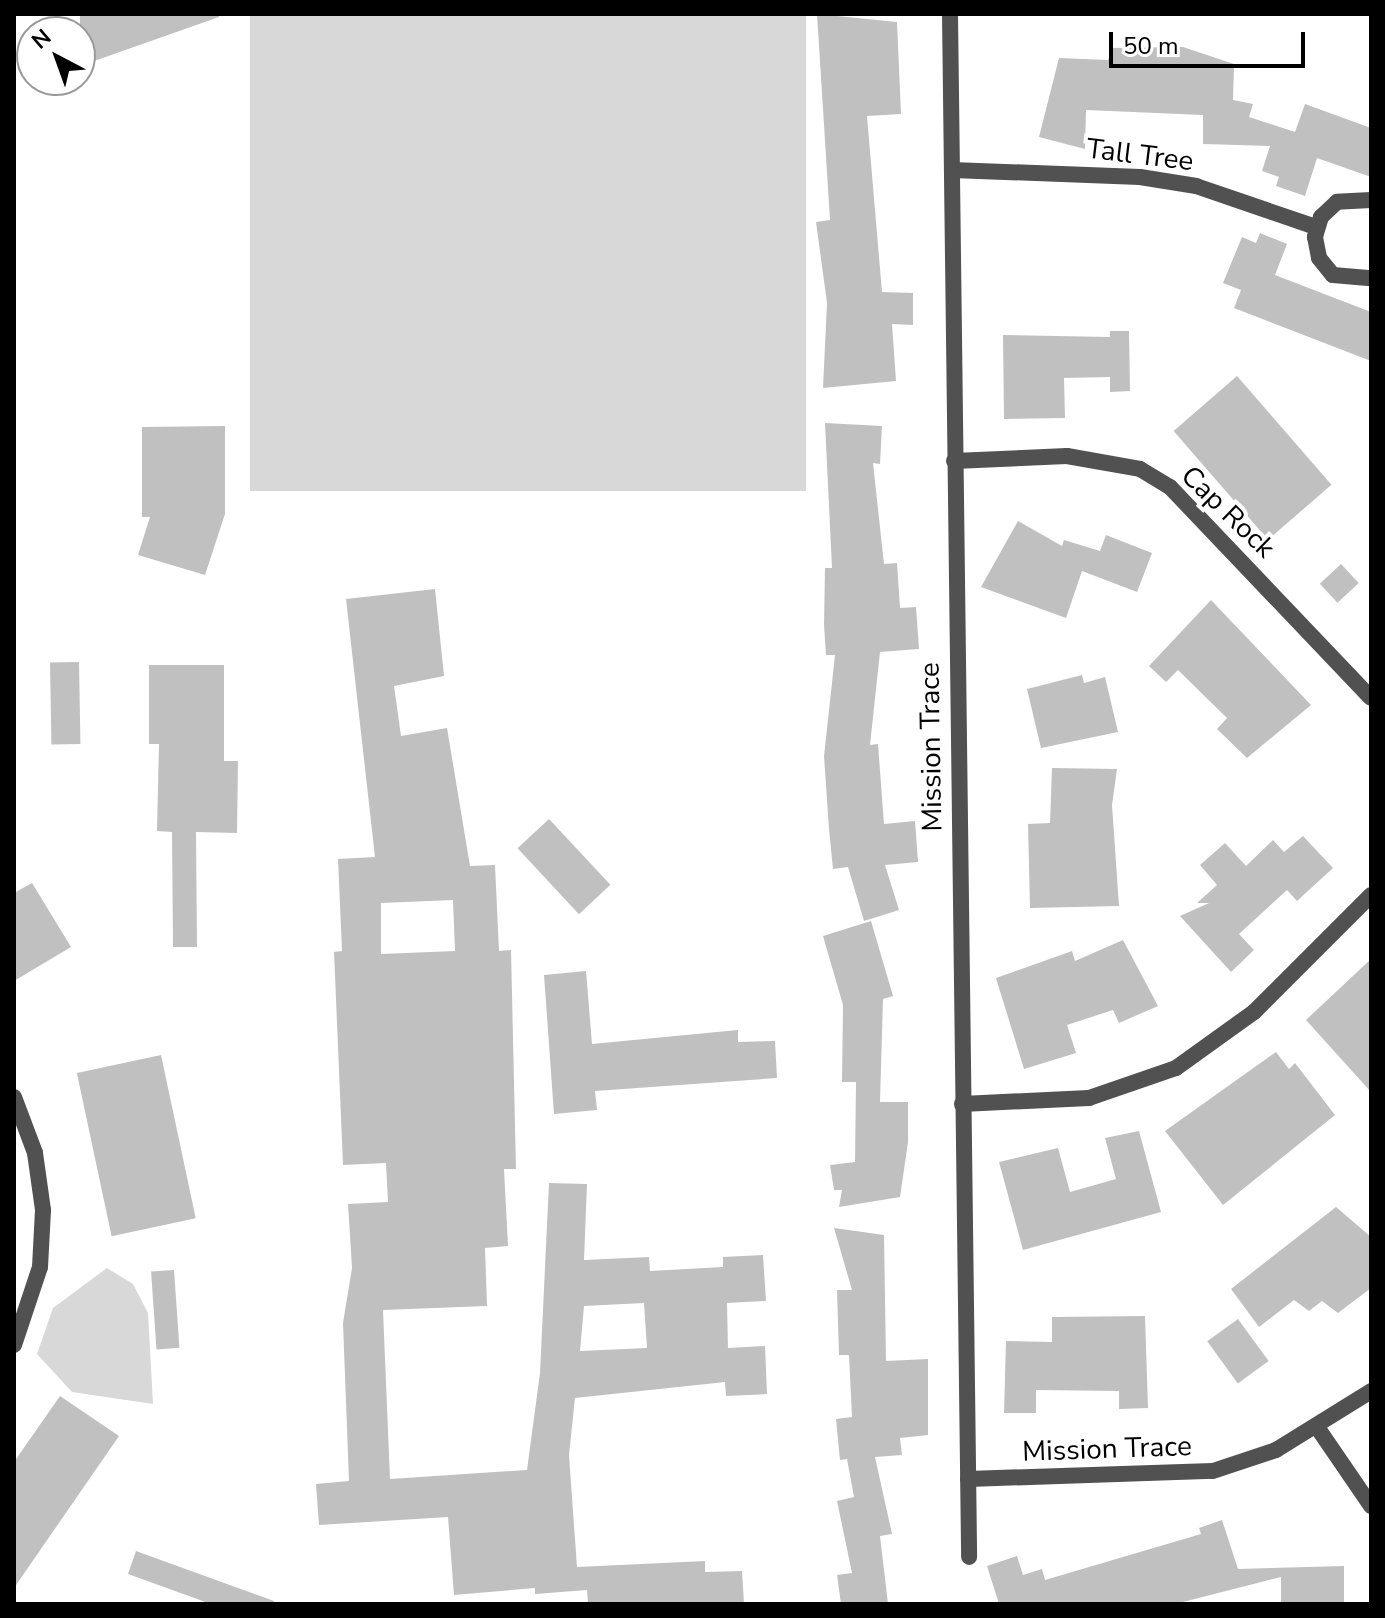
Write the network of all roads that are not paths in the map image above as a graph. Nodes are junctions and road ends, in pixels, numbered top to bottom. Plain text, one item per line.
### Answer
1 (950, 14) edge
2 (952, 170) junction
3 (1371, 200) edge
4 (1316, 227) junction
5 (1371, 278) edge
6 (954, 461) junction
7 (1371, 698) edge
8 (1371, 895) edge
9 (14, 1097) edge
10 (962, 1104) junction
11 (14, 1345) edge
12 (1371, 1391) edge
13 (1317, 1427) junction
14 (968, 1479) junction
15 (1371, 1506) edge
16 (969, 1557) dead end

1 - 2 street, Mission Trace
2 - 4 street, Tall Tree
2 - 6 street, Mission Trace
3 - 4 street
4 - 5 street
6 - 7 street, Cap Rock
6 - 10 street, Mission Trace
8 - 10 street
9 - 11 street
10 - 14 street, Mission Trace
12 - 13 street, Mission Trace
13 - 14 street, Mission Trace
13 - 15 street
14 - 16 street, Mission Trace

